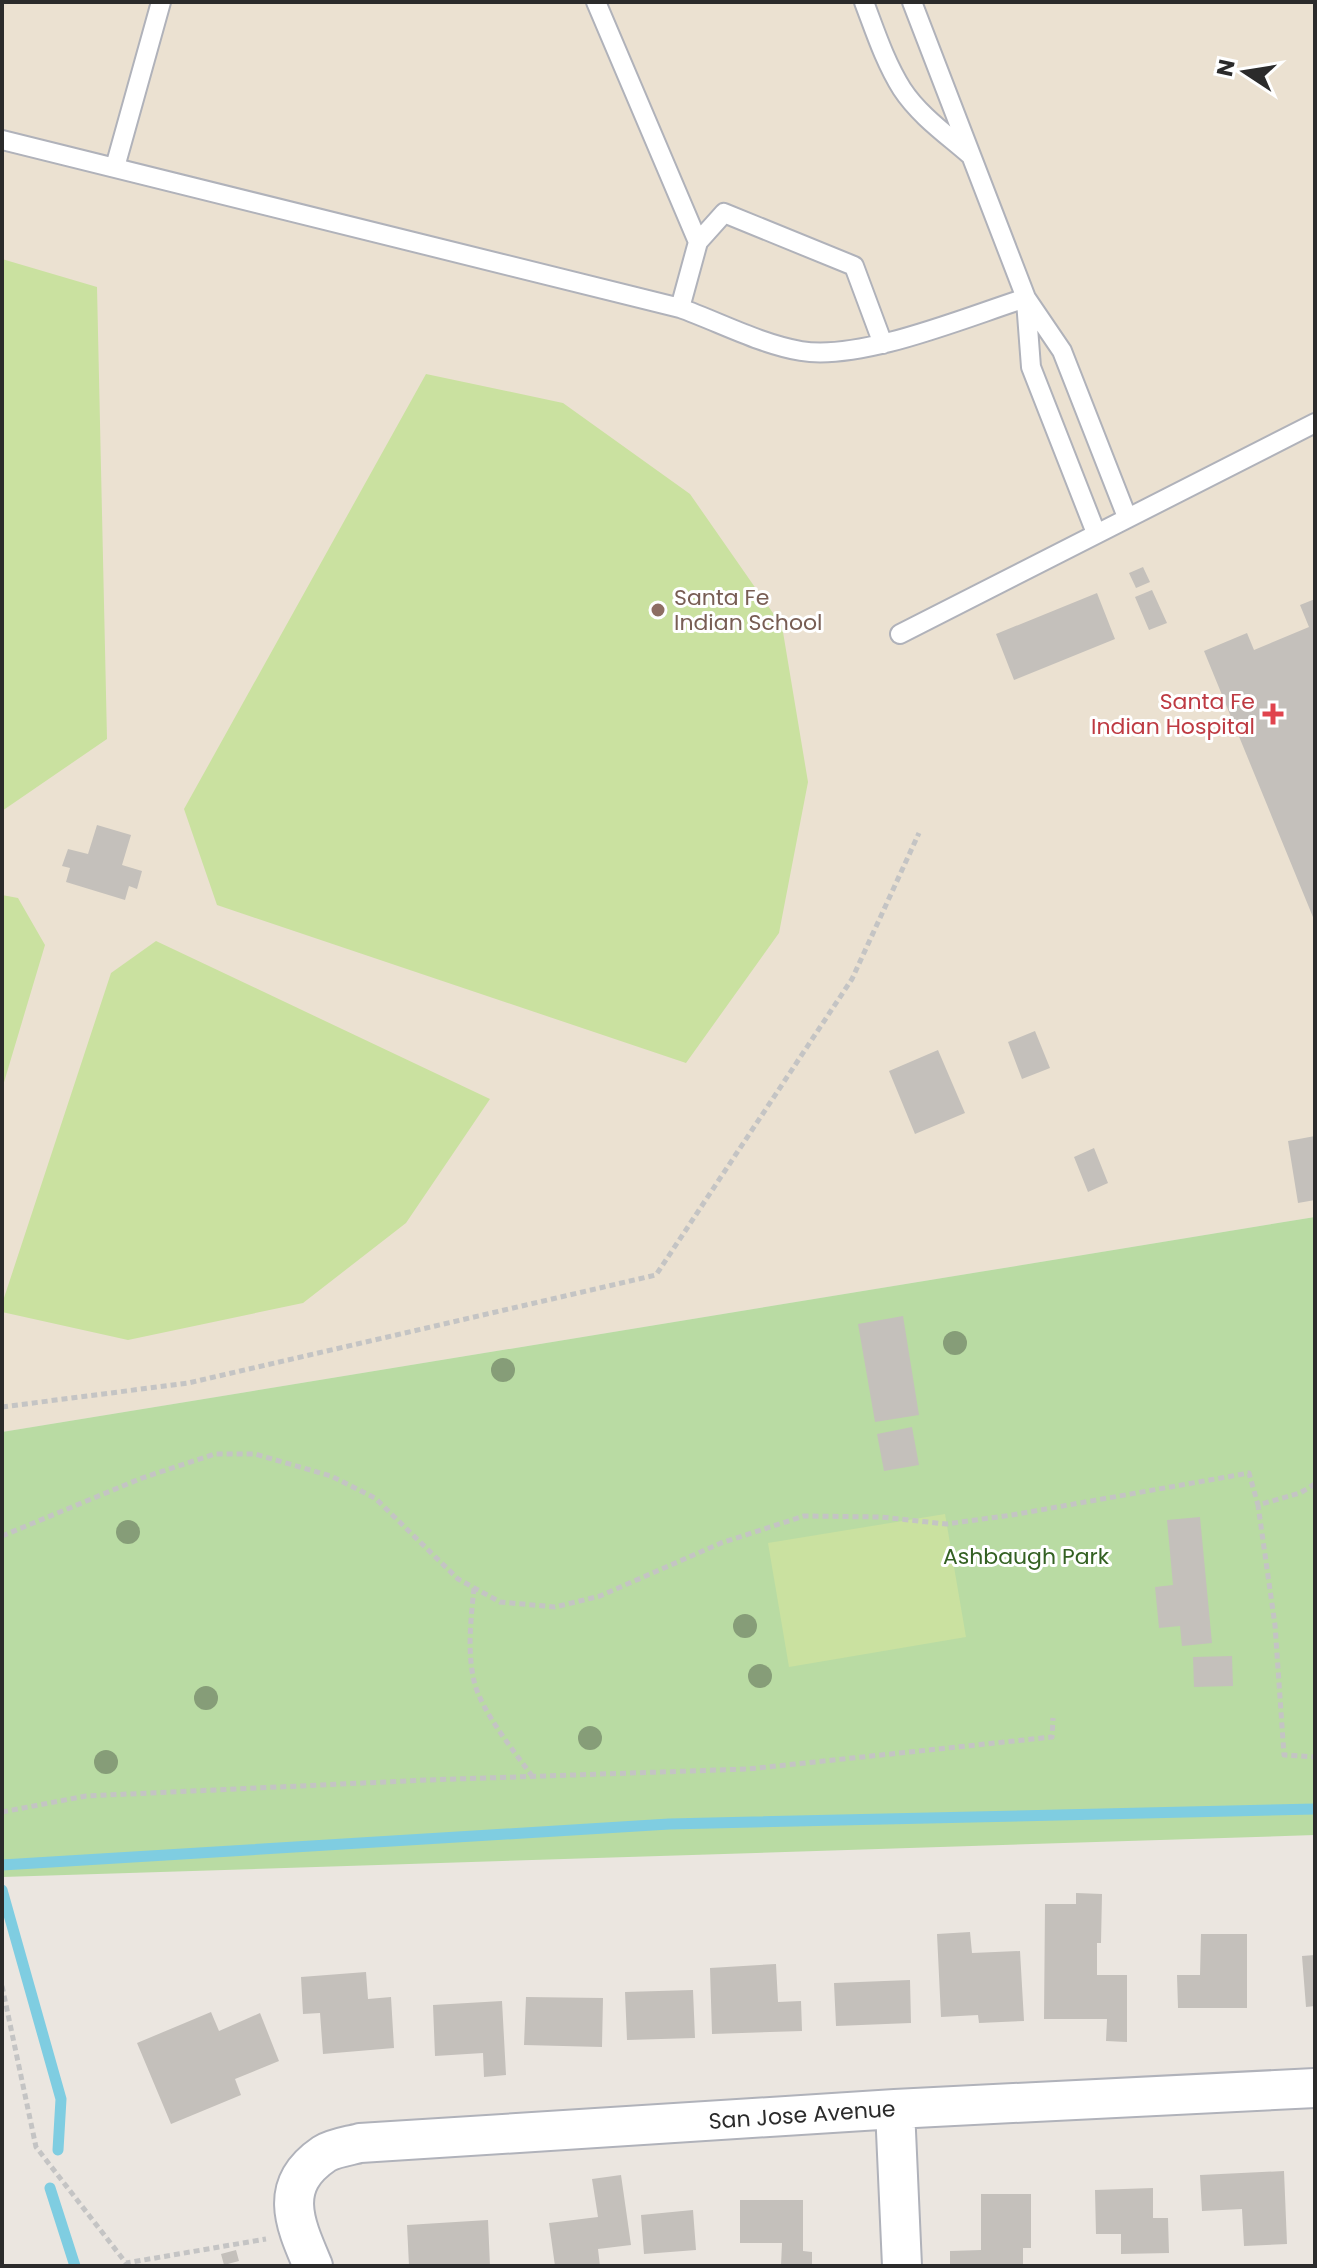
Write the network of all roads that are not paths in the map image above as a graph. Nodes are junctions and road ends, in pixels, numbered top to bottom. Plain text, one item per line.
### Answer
1 (161, 2) edge
2 (596, 2) edge
3 (864, 2) edge
4 (912, 2) edge
5 (2, 140) edge
6 (973, 158) junction
7 (115, 167) junction
8 (698, 242) junction
9 (1026, 298) junction
10 (680, 308) junction
11 (883, 344) junction
12 (1315, 423) edge
13 (1127, 517) junction
14 (1096, 533) junction
15 (900, 634) dead end
16 (1315, 2088) edge
17 (895, 2109) junction
18 (306, 2249) edge
19 (902, 2266) edge

1 - 7 lane
2 - 8 lane
3 - 6 lane
4 - 6 lane
5 - 7 lane
6 - 9 lane
7 - 10 lane
8 - 10 lane
8 - 11 lane
9 - 11 lane
9 - 13 lane
9 - 14 lane
10 - 11 lane
12 - 13 lane
13 - 14 lane
14 - 15 lane
16 - 17 street, San Jose Avenue
17 - 18 street, San Jose Avenue
17 - 19 street

